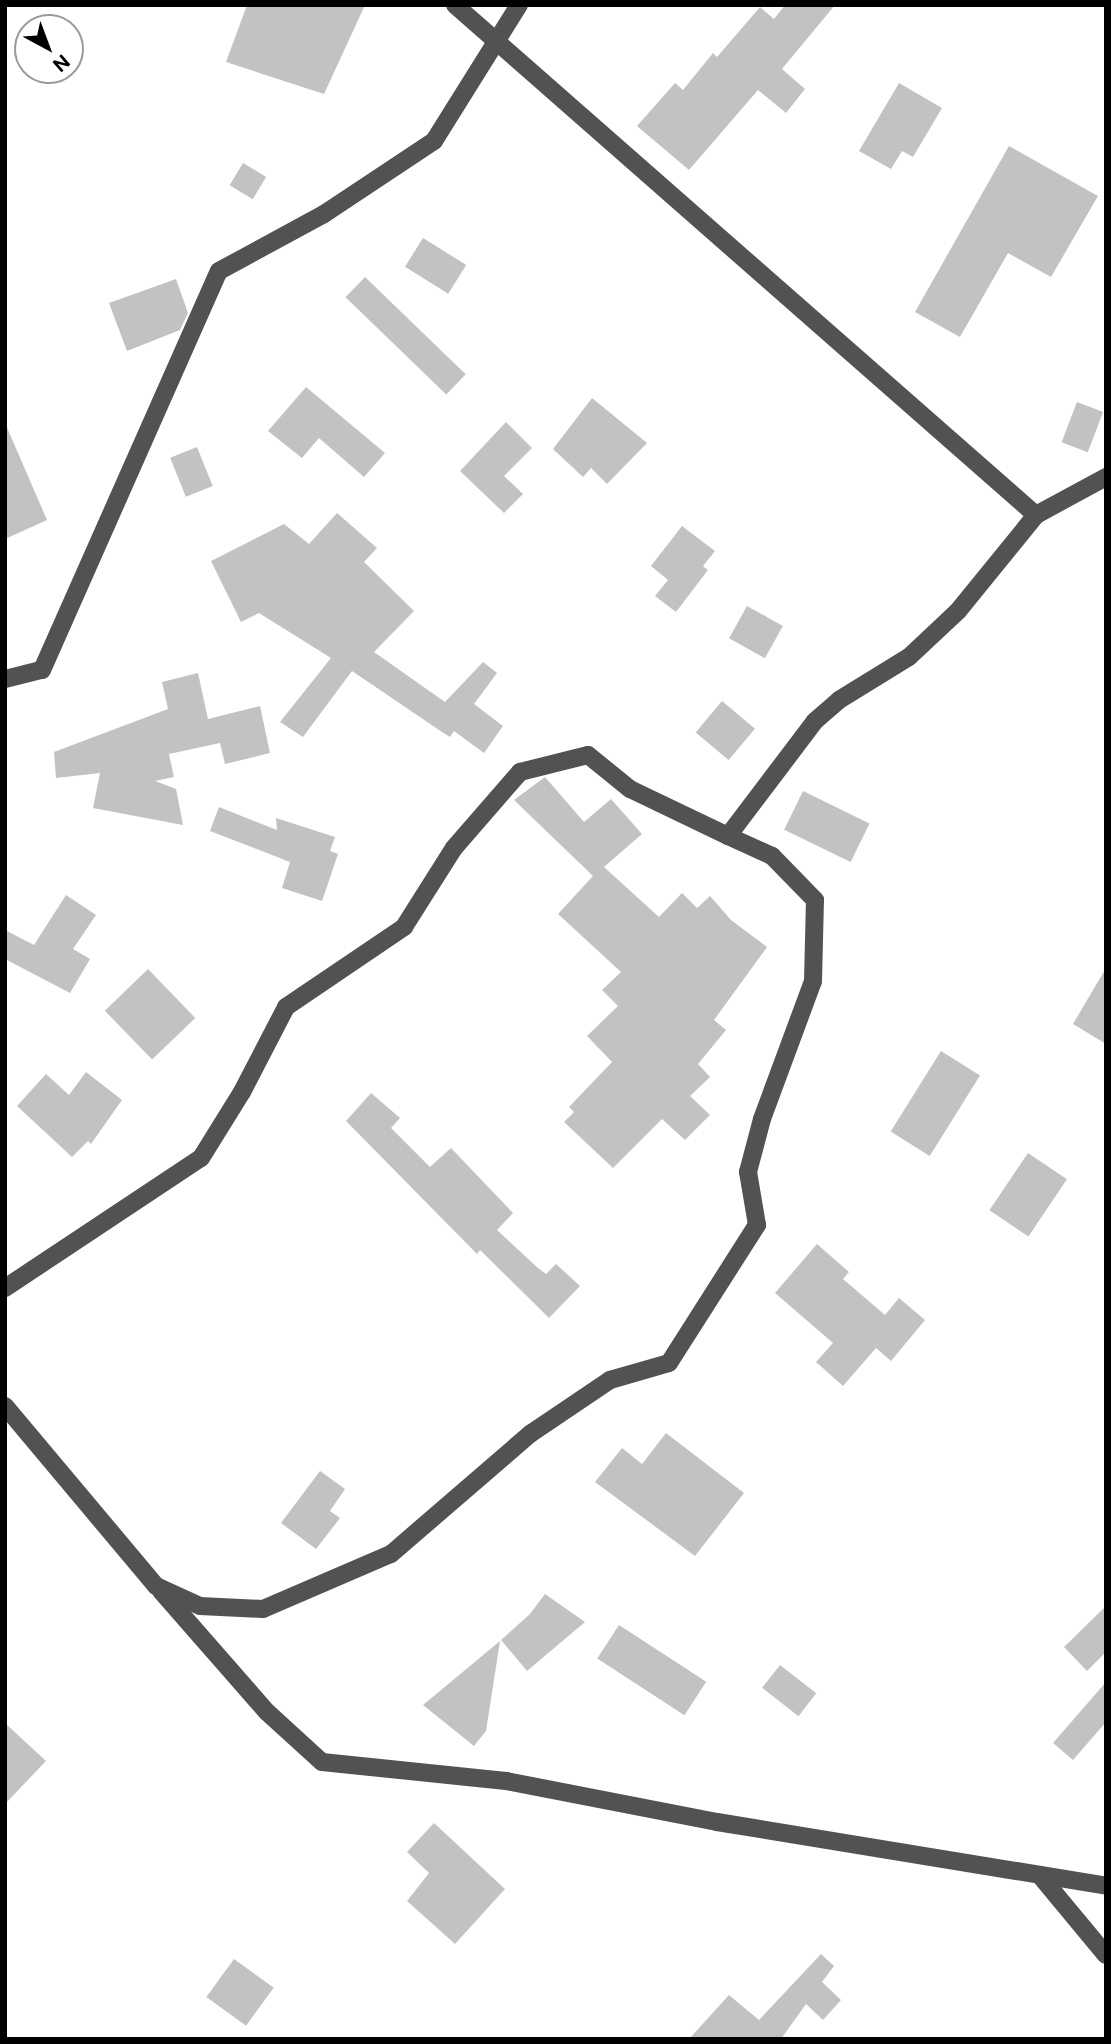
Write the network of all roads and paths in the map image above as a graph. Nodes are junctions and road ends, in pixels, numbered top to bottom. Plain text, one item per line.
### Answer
1 (455, 5) edge
2 (519, 5) edge
3 (494, 40) junction
4 (1106, 477) edge
5 (1037, 515) junction
6 (5, 680) edge
7 (728, 836) junction
8 (5, 1288) edge
9 (5, 1406) edge
10 (156, 1586) junction
11 (1042, 1878) junction
12 (1106, 1886) edge
13 (1106, 1955) edge

1 - 3 street
2 - 3 street
3 - 5 street
3 - 6 street
4 - 5 street
5 - 7 street
7 - 8 street
7 - 10 street
9 - 10 street
10 - 11 street
11 - 12 street
11 - 13 street

